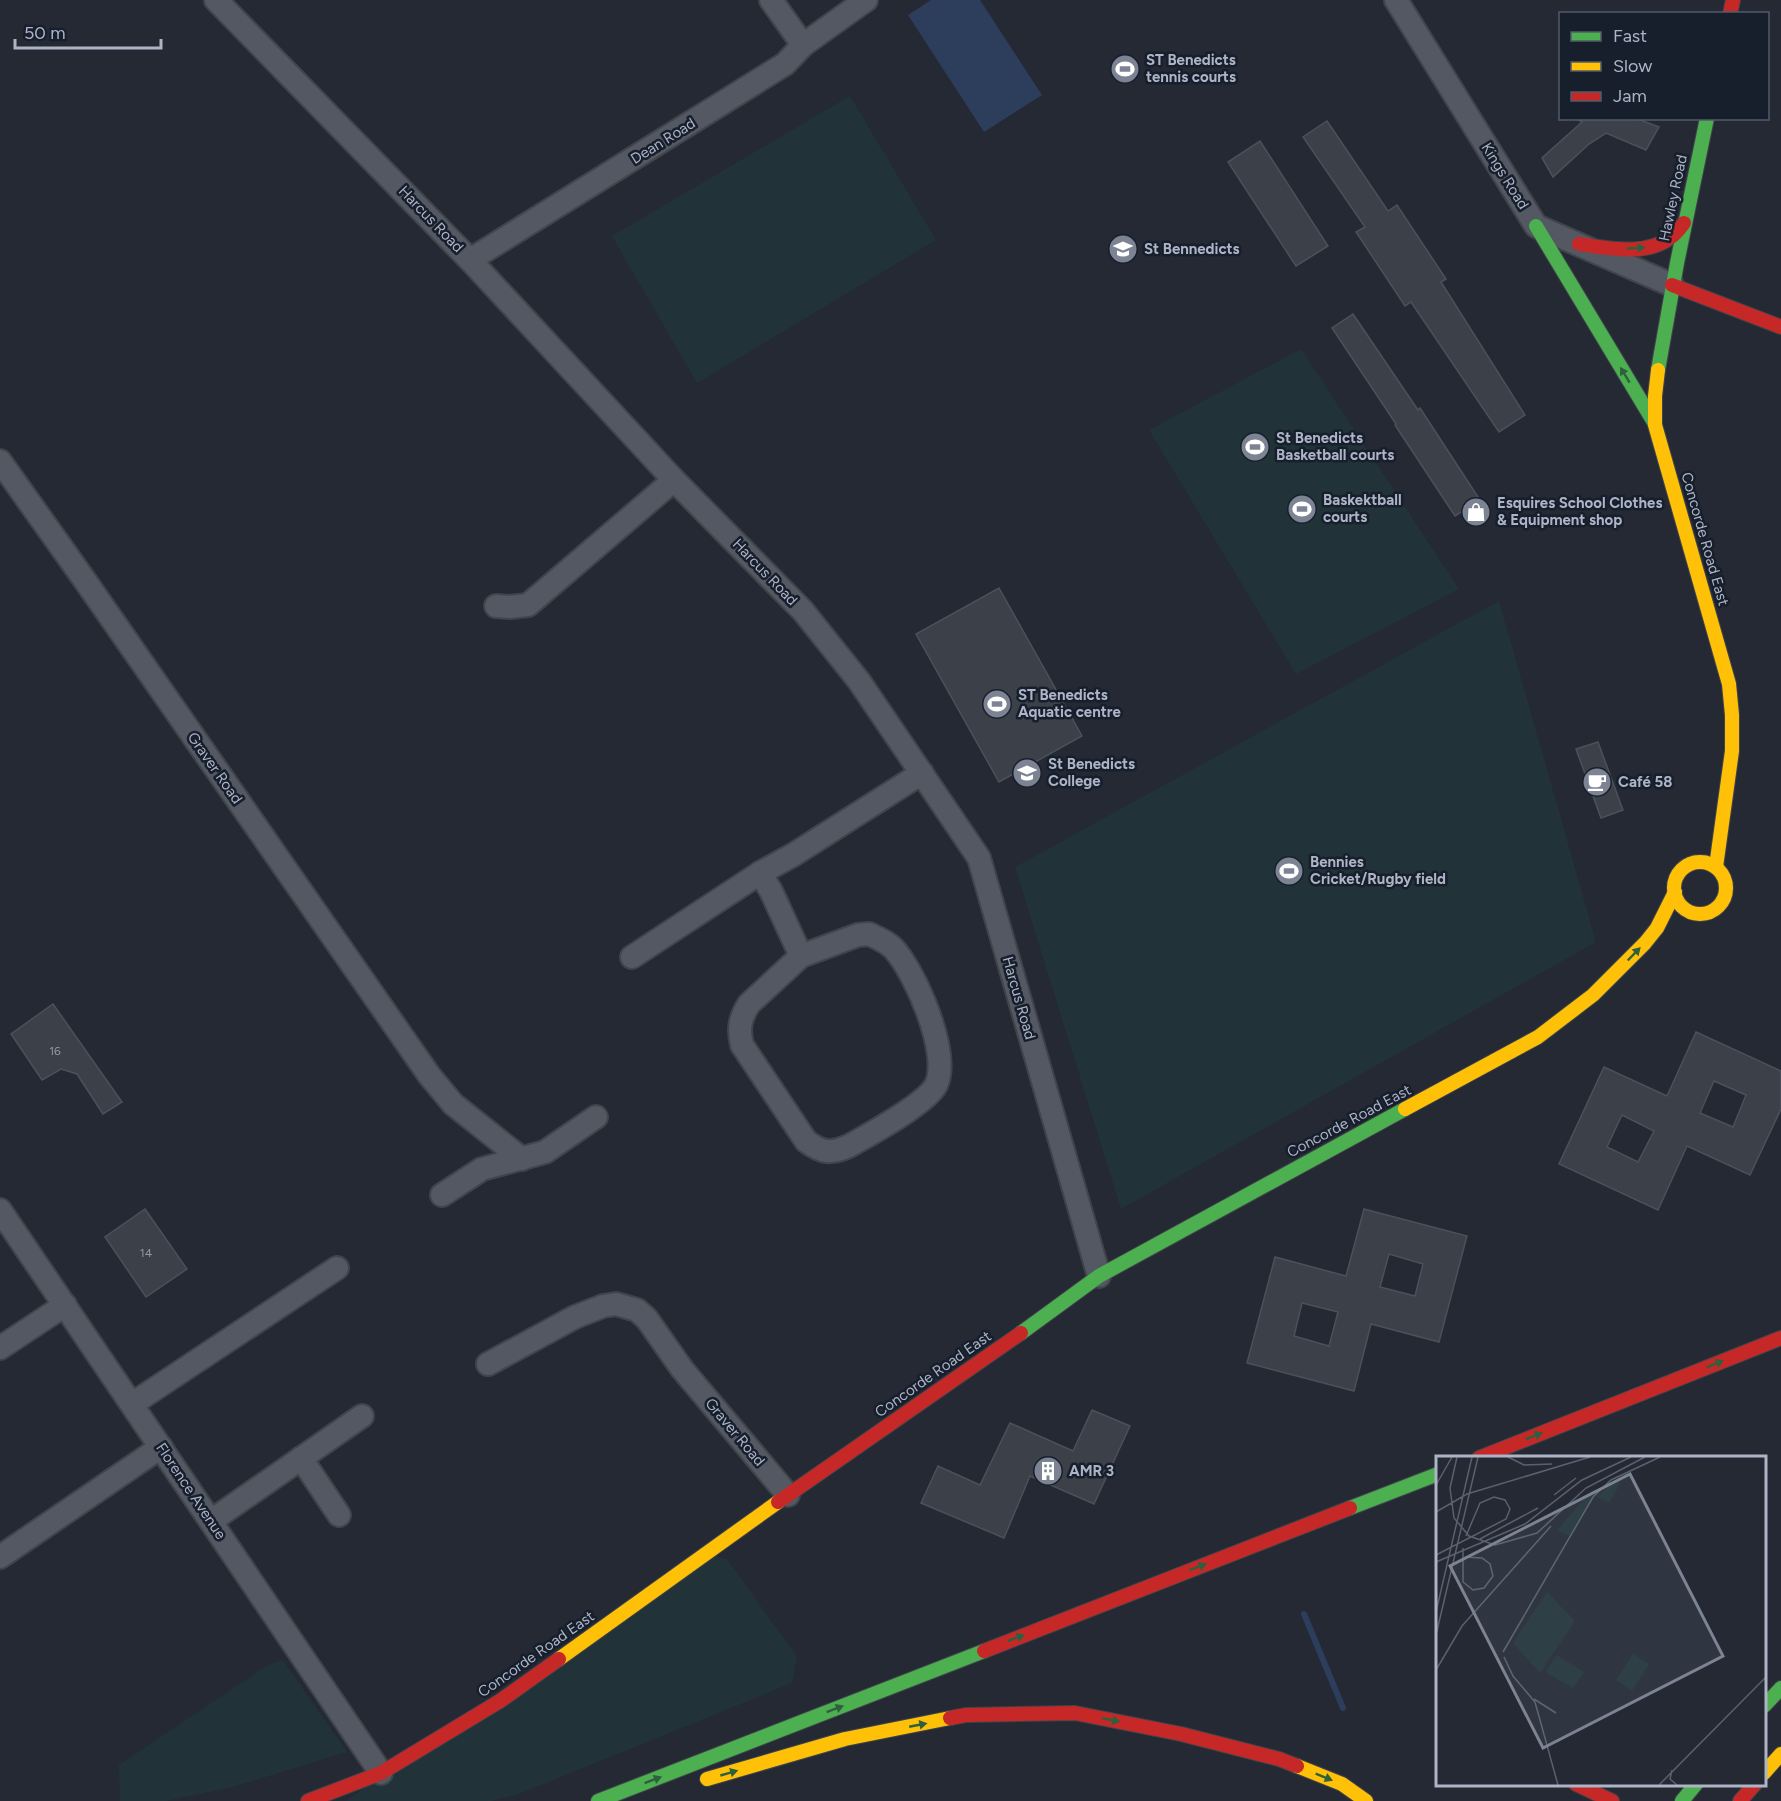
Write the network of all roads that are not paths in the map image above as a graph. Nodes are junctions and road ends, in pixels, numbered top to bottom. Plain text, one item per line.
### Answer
1 (216, 0) edge
2 (771, 0) edge
3 (867, 0) edge
4 (1396, 0) edge
5 (803, 45) junction
6 (1707, 120) edge
7 (1684, 223) junction
8 (1536, 226) junction
9 (1579, 244) junction
10 (470, 260) junction
11 (1672, 285) junction
12 (1781, 327) edge
13 (1655, 425) junction
14 (0, 461) edge
15 (674, 480) junction
16 (496, 606) dead end
17 (922, 773) junction
18 (1726, 801) junction
19 (1688, 865) junction
20 (1716, 867) junction
21 (760, 873) junction
22 (1675, 892) junction
23 (1701, 914) junction
24 (1684, 926) dead end
25 (1659, 947) dead end
26 (801, 956) junction
27 (632, 957) dead end
28 (1593, 995) junction
29 (596, 1117) dead end
30 (522, 1159) junction
31 (442, 1195) dead end
32 (0, 1210) edge
33 (337, 1268) dead end
34 (1099, 1276) junction
35 (65, 1305) junction
36 (1781, 1338) edge
37 (0, 1348) edge
38 (488, 1364) dead end
39 (132, 1404) junction
40 (362, 1416) dead end
41 (161, 1447) junction
42 (1484, 1456) edge
43 (301, 1458) junction
44 (1436, 1474) edge
45 (788, 1495) junction
46 (339, 1515) dead end
47 (211, 1521) junction
48 (0, 1557) edge
49 (1781, 1688) edge
50 (1766, 1704) edge
51 (1781, 1754) edge
52 (1766, 1771) edge
53 (381, 1773) junction
54 (689, 1785) dead end
55 (1695, 1786) edge
56 (1754, 1786) edge
57 (1581, 1787) edge
58 (308, 1801) edge
59 (598, 1801) edge
60 (1366, 1801) edge
61 (1612, 1801) edge
62 (1682, 1801) edge
63 (1740, 1801) edge

1 - 10 street, Harcus Road
2 - 5 street
3 - 5 street, Dean Road
4 - 8 street, Kings Road
5 - 10 street, Dean Road
6 - 7 main road, Hawley Road
9 -> 7 main road
7 - 11 main road, Hawley Road
8 - 9 street, Kings Road
13 -> 8 main road
9 - 11 street, Kings Road
10 - 15 street, Harcus Road
11 - 12 main road
11 - 13 main road, Concorde Road East
13 - 18 main road, Concorde Road East
14 - 30 street, Graver Road
15 - 16 street
15 - 17 street, Harcus Road
17 - 21 street
17 - 34 street, Harcus Road
18 - 19 main road, Concorde Road East
18 - 20 main road, Concorde Road East
19 - 20 main road
19 - 22 main road
20 - 23 main road
21 - 26 street
21 - 27 street
22 - 23 main road
28 -> 22 main road, Concorde Road East
23 - 24 main road
25 - 28 main road, Concorde Road East
26 - 26 street
28 - 34 main road, Concorde Road East
29 - 30 street
30 - 31 street
32 - 35 street, Florence Avenue
33 - 39 street
34 - 45 main road, Concorde Road East
35 - 37 street
35 - 39 street, Florence Avenue
42 -> 36 main road
38 - 45 street, Graver Road
39 - 41 street, Florence Avenue
40 - 43 street
41 - 47 street, Florence Avenue
41 - 48 street
43 - 46 street
43 - 47 street
59 -> 44 main road
45 - 53 main road, Concorde Road East
47 - 53 street, Florence Avenue
49 - 50 main road
51 - 52 main road
53 - 58 main road, Concorde Road East
54 -> 60 main road
55 - 62 main road
56 - 63 main road
57 - 61 main road

